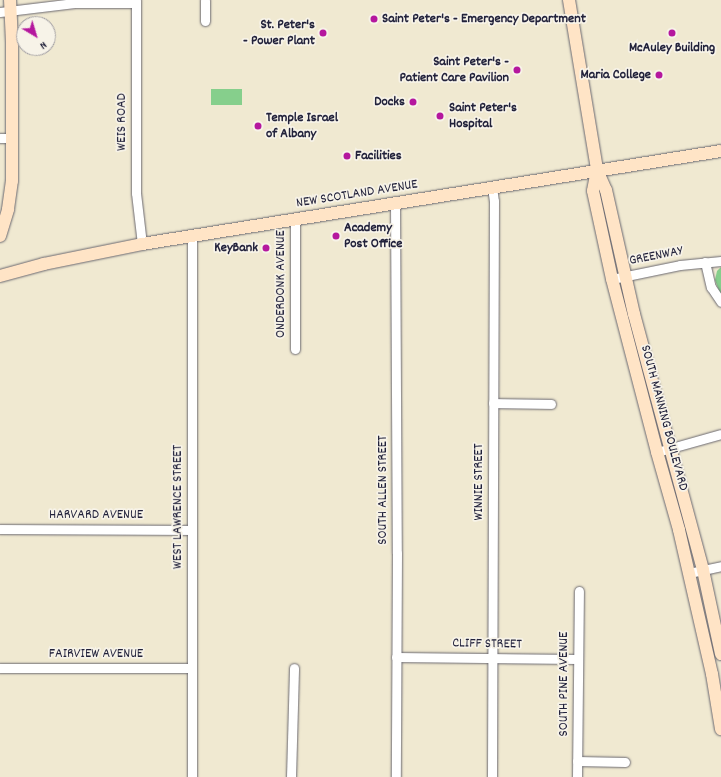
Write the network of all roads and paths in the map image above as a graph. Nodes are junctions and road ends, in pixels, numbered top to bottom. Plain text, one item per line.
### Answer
1 (205, 0) edge
2 (569, 0) edge
3 (136, 1) edge
4 (7, 8) edge
5 (205, 21) dead end
6 (6, 138) edge
7 (721, 151) edge
8 (597, 170) junction
9 (492, 187) junction
10 (396, 202) junction
11 (295, 219) junction
12 (0, 236) edge
13 (192, 236) junction
14 (142, 244) junction
15 (721, 261) edge
16 (705, 262) junction
17 (0, 276) edge
18 (625, 276) junction
19 (612, 279) junction
20 (721, 302) edge
21 (295, 349) dead end
22 (493, 403) junction
23 (551, 404) dead end
24 (721, 434) edge
25 (669, 449) junction
26 (657, 452) junction
27 (0, 529) edge
28 (192, 530) junction
29 (721, 566) edge
30 (703, 570) junction
31 (689, 573) junction
32 (579, 592) dead end
33 (721, 654) edge
34 (396, 657) junction
35 (493, 658) junction
36 (578, 659) junction
37 (0, 668) edge
38 (192, 668) junction
39 (294, 668) dead end
40 (716, 673) edge
41 (721, 726) edge
42 (721, 729) edge
43 (577, 761) junction
44 (625, 762) dead end
45 (192, 777) edge
46 (291, 777) edge
47 (396, 777) edge
48 (492, 777) edge
49 (577, 777) edge

1 - 5 street
2 - 8 street, SOUTH MANNING BOULEVARD
3 - 4 street
3 - 14 street, WEIS ROAD
4 - 6 street
6 - 12 street
7 - 8 street, NEW SCOTLAND AVENUE
8 - 9 street, NEW SCOTLAND AVENUE
8 - 18 street, SOUTH MANNING BOULEVARD
8 - 19 street, SOUTH MANNING BOULEVARD
9 - 10 street, NEW SCOTLAND AVENUE
9 - 22 street, WINNIE STREET
10 - 11 street, NEW SCOTLAND AVENUE
10 - 34 street, SOUTH ALLEN STREET
11 - 13 street, NEW SCOTLAND AVENUE
11 - 21 street, ONDERDONK AVENUE
13 - 14 street, NEW SCOTLAND AVENUE
13 - 28 street, WEST LAWRENCE STREET
14 - 17 street, NEW SCOTLAND AVENUE
15 - 16 street, GREENWAY
16 - 18 street, GREENWAY
16 - 20 street
18 - 19 street, GREENWAY
18 - 25 street, SOUTH MANNING BOULEVARD
19 - 26 street, SOUTH MANNING BOULEVARD
22 - 23 street
22 - 35 street, WINNIE STREET
24 - 25 street
25 - 26 street
25 - 30 street, SOUTH MANNING BOULEVARD
26 - 31 street, SOUTH MANNING BOULEVARD
27 - 28 street, HARVARD AVENUE
28 - 38 street, WEST LAWRENCE STREET
29 - 30 street
30 - 31 street
30 - 33 street, SOUTH MANNING BOULEVARD
31 - 40 street, SOUTH MANNING BOULEVARD
32 - 36 street, SOUTH PINE AVENUE
34 - 35 street, CLIFF STREET
34 - 47 street, SOUTH ALLEN STREET
35 - 36 street, CLIFF STREET
35 - 48 street, WINNIE STREET
36 - 43 street, SOUTH PINE AVENUE
37 - 38 street, FAIRVIEW AVENUE
38 - 45 street, WEST LAWRENCE STREET
39 - 46 street
40 - 41 street, SOUTH MANNING BOULEVARD
41 - 42 street, SOUTH MANNING BOULEVARD
43 - 44 street
43 - 49 street, SOUTH PINE AVENUE

